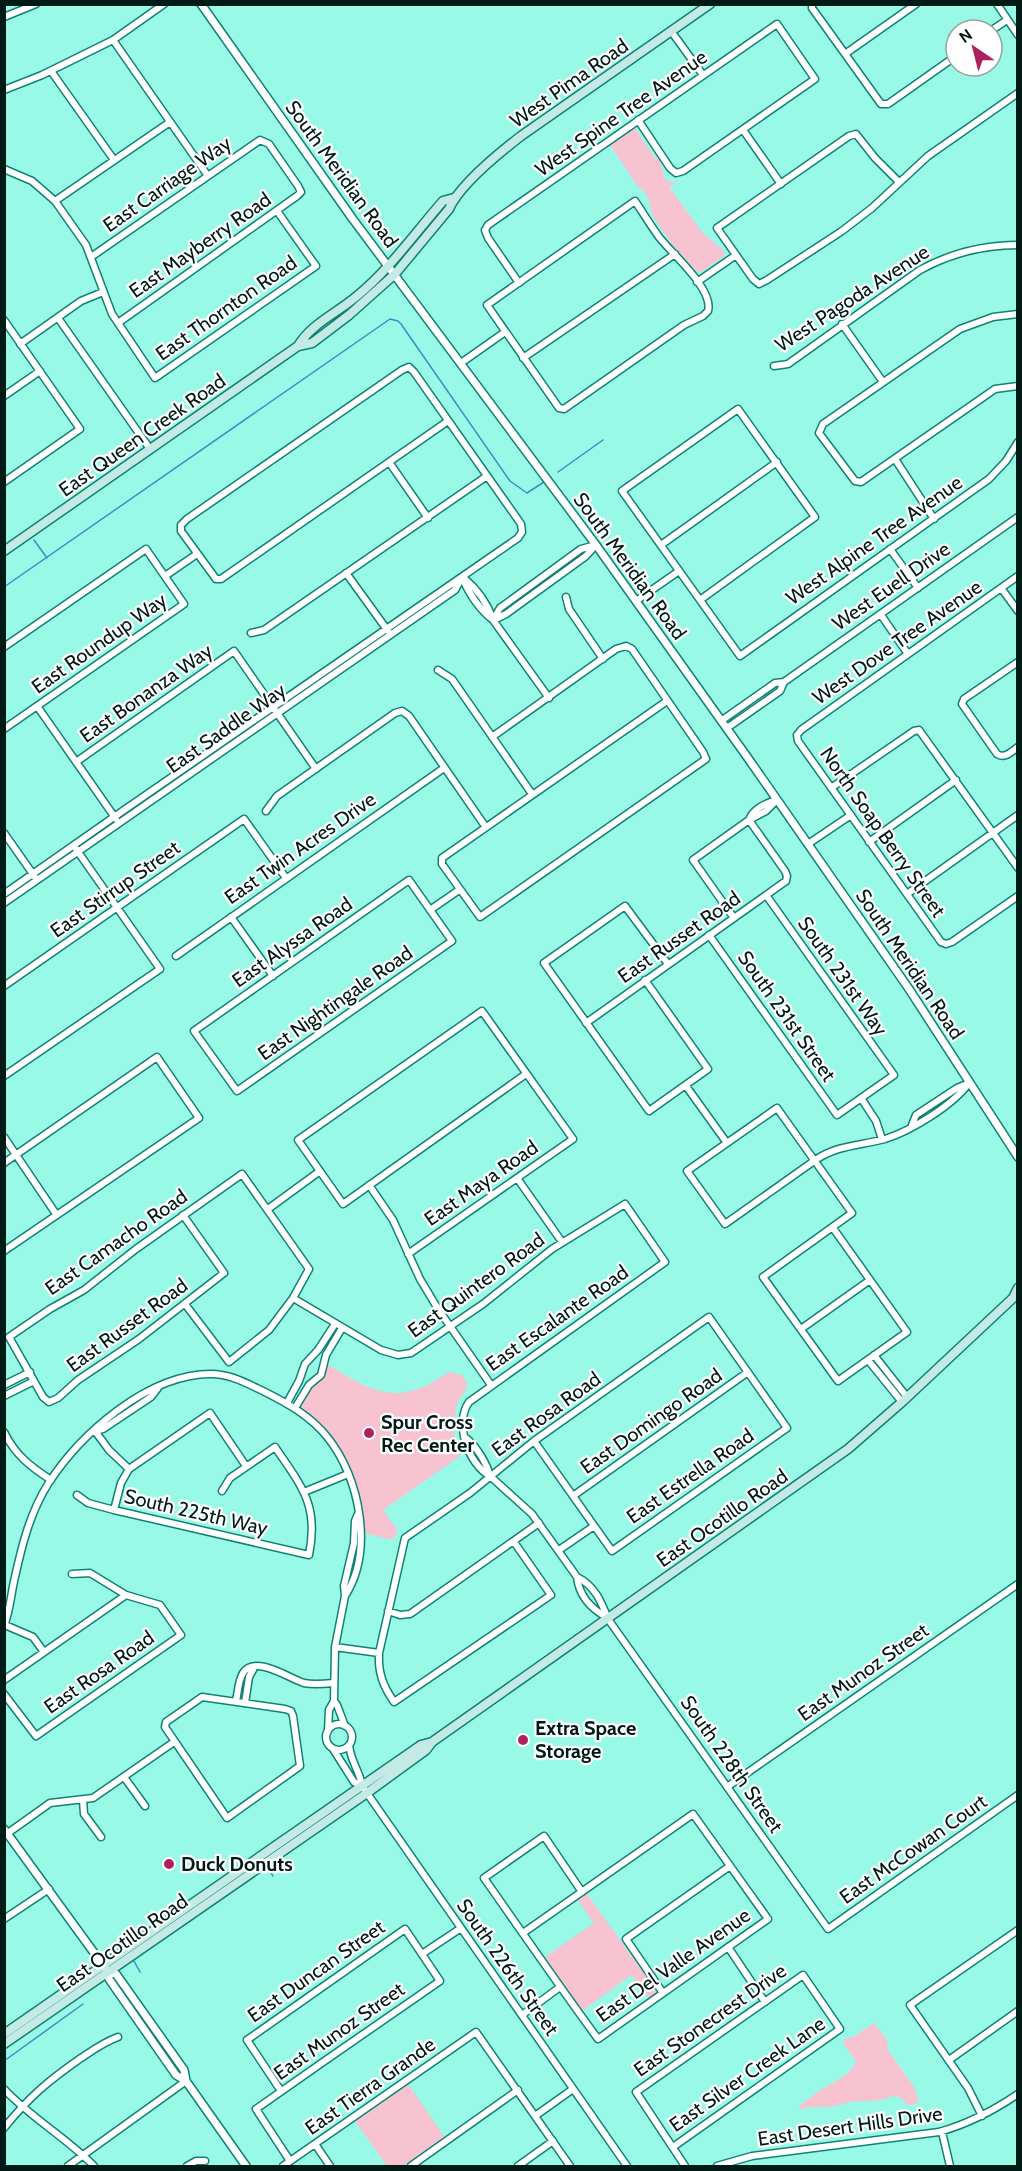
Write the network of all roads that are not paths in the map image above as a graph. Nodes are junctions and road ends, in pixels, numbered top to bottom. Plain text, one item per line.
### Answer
1 (36, 4) edge
2 (164, 4) edge
3 (201, 4) edge
4 (710, 4) edge
5 (812, 4) edge
6 (916, 4) edge
7 (997, 4) edge
8 (4, 17) edge
9 (1007, 20) junction
10 (1004, 22) edge
11 (671, 31) junction
12 (1017, 35) edge
13 (113, 40) junction
14 (845, 54) junction
15 (944, 64) edge
16 (51, 71) junction
17 (703, 75) junction
18 (4, 90) edge
19 (1017, 93) edge
20 (638, 120) junction
21 (170, 122) junction
22 (743, 130) junction
23 (114, 160) junction
24 (4, 169) edge
25 (208, 176) junction
26 (899, 182) junction
27 (782, 183) junction
28 (301, 192) joint
29 (454, 198) junction
30 (55, 201) junction
31 (277, 211) junction
32 (1017, 245) edge
33 (675, 254) junction
34 (736, 255) junction
35 (91, 257) junction
36 (388, 266) junction
37 (395, 274) junction
38 (697, 282) junction
39 (519, 283) junction
40 (102, 292) junction
41 (1017, 314) edge
42 (58, 318) junction
43 (4, 320) edge
44 (118, 324) junction
45 (842, 324) junction
46 (505, 332) junction
47 (20, 344) junction
48 (298, 346) junction
49 (524, 358) junction
50 (461, 363) junction
51 (774, 366) dead end
52 (40, 371) junction
53 (883, 382) junction
54 (1017, 386) edge
55 (4, 396) edge
56 (448, 421) junction
57 (1017, 442) edge
58 (150, 449) junction
59 (895, 459) junction
60 (389, 462) junction
61 (777, 462) junction
62 (487, 476) junction
63 (4, 482) edge
64 (1017, 517) edge
65 (428, 518) junction
66 (934, 519) junction
67 (596, 545) junction
68 (661, 545) junction
69 (890, 549) junction
70 (4, 551) edge
71 (197, 554) junction
72 (679, 571) junction
73 (346, 573) junction
74 (165, 576) junction
75 (1017, 576) edge
76 (462, 577) junction
77 (918, 588) junction
78 (1001, 588) junction
79 (566, 597) dead end
80 (700, 600) junction
81 (636, 601) junction
82 (1017, 611) edge
83 (880, 615) junction
84 (493, 620) junction
85 (386, 628) junction
86 (251, 633) dead end
87 (390, 635) junction
88 (4, 647) edge
89 (908, 654) junction
90 (603, 659) junction
91 (1017, 662) edge
92 (438, 670) dead end
93 (784, 682) junction
94 (549, 698) junction
95 (667, 701) junction
96 (37, 706) junction
97 (275, 709) junction
98 (721, 721) junction
99 (727, 728) junction
100 (4, 729) edge
101 (797, 735) joint
102 (492, 737) junction
103 (1017, 747) edge
104 (76, 762) junction
105 (444, 768) junction
106 (316, 769) junction
107 (956, 780) junction
108 (831, 788) junction
109 (532, 794) junction
110 (777, 800) junction
111 (266, 811) dead end
112 (850, 815) junction
113 (1017, 815) edge
114 (114, 816) junction
115 (749, 820) junction
116 (118, 823) junction
117 (485, 826) junction
118 (4, 833) edge
119 (993, 833) junction
120 (870, 842) junction
121 (808, 844) junction
122 (74, 845) junction
123 (78, 852) junction
124 (1017, 868) edge
125 (35, 877) junction
126 (286, 878) junction
127 (459, 890) junction
128 (4, 894) edge
129 (907, 894) junction
130 (766, 895) junction
131 (1017, 896) edge
132 (4, 903) edge
133 (117, 908) junction
134 (430, 910) junction
135 (231, 917) junction
136 (734, 918) junction
137 (709, 935) junction
138 (176, 956) dead end
139 (668, 964) junction
140 (273, 976) junction
141 (645, 980) junction
142 (4, 987) edge
143 (586, 1023) junction
144 (194, 1031) joint
145 (526, 1074) junction
146 (4, 1076) edge
147 (969, 1083) junction
148 (686, 1086) junction
149 (861, 1098) junction
150 (4, 1137) edge
151 (882, 1139) junction
152 (726, 1143) junction
153 (17, 1155) junction
154 (1017, 1157) edge
155 (814, 1161) junction
156 (4, 1163) edge
157 (320, 1171) junction
158 (517, 1178) junction
159 (369, 1185) junction
160 (268, 1209) junction
161 (56, 1214) junction
162 (183, 1215) junction
163 (833, 1228) junction
164 (562, 1242) junction
165 (4, 1251) edge
166 (408, 1254) junction
167 (665, 1262) joint
168 (870, 1280) junction
169 (1017, 1288) edge
170 (293, 1298) junction
171 (1015, 1298) edge
172 (185, 1304) junction
173 (335, 1324) junction
174 (450, 1326) junction
175 (342, 1328) junction
176 (801, 1329) junction
177 (874, 1355) junction
178 (310, 1360) junction
179 (868, 1360) junction
180 (322, 1366) junction
181 (30, 1372) junction
182 (303, 1372) junction
183 (748, 1372) junction
184 (314, 1379) junction
185 (34, 1381) junction
186 (6, 1385) edge
187 (491, 1385) junction
188 (11, 1393) junction
189 (4, 1396) edge
190 (905, 1400) junction
191 (468, 1402) joint
192 (291, 1405) junction
193 (95, 1431) junction
194 (4, 1432) edge
195 (534, 1441) junction
196 (246, 1466) junction
197 (129, 1469) junction
198 (348, 1474) junction
199 (490, 1476) junction
200 (51, 1480) junction
201 (222, 1491) dead end
202 (304, 1492) junction
203 (77, 1495) dead end
204 (573, 1496) junction
205 (114, 1510) junction
206 (539, 1523) junction
207 (594, 1526) junction
208 (514, 1542) junction
209 (559, 1550) junction
210 (72, 1574) dead end
211 (577, 1577) junction
212 (1017, 1584) edge
213 (126, 1595) junction
214 (388, 1611) junction
215 (608, 1619) junction
216 (5, 1625) edge
217 (335, 1647) junction
218 (44, 1652) junction
219 (379, 1653) junction
220 (254, 1668) junction
221 (4, 1680) edge
222 (333, 1683) junction
223 (4, 1694) edge
224 (236, 1701) junction
225 (334, 1701) junction
226 (244, 1703) junction
227 (345, 1726) junction
228 (328, 1731) junction
229 (174, 1742) junction
230 (349, 1745) junction
231 (333, 1749) junction
232 (124, 1777) junction
233 (727, 1787) junction
234 (365, 1789) junction
235 (1017, 1795) edge
236 (83, 1800) junction
237 (145, 1806) dead end
238 (6, 1831) edge
239 (101, 1837) dead end
240 (730, 1866) junction
241 (49, 1889) junction
242 (582, 1892) junction
243 (4, 1919) edge
244 (461, 1928) junction
245 (828, 1929) joint
246 (1017, 1930) edge
247 (523, 1933) junction
248 (728, 1947) junction
249 (422, 1954) junction
250 (106, 1968) junction
251 (560, 1987) junction
252 (663, 1993) junction
253 (765, 2002) junction
254 (1017, 2011) edge
255 (522, 2015) junction
256 (840, 2029) joint
257 (4, 2034) edge
258 (118, 2037) dead end
259 (4, 2044) edge
260 (948, 2060) junction
261 (186, 2081) junction
262 (4, 2089) edge
263 (573, 2089) junction
264 (518, 2090) junction
265 (281, 2091) junction
266 (1017, 2094) edge
267 (21, 2107) junction
268 (535, 2116) junction
269 (982, 2116) junction
270 (4, 2128) edge
271 (942, 2132) junction
272 (553, 2141) junction
273 (315, 2144) junction
274 (673, 2146) junction
275 (82, 2155) junction
276 (205, 2161) dead end
277 (290, 2161) junction
278 (725, 2165) edge
279 (68, 2166) edge
280 (94, 2166) edge
281 (187, 2166) edge
282 (246, 2166) edge
283 (283, 2166) edge
284 (330, 2166) edge
285 (411, 2166) edge
286 (518, 2166) edge
287 (570, 2166) edge
288 (627, 2166) edge
289 (685, 2166) edge
290 (717, 2166) edge
291 (950, 2166) edge

1 - 8 street
2 - 13 street
3 - 36 street, South Meridian Road
4 - 11 main road, West Pima Road
5 - 14 street
6 - 14 street
7 - 9 street
9 - 10 street
9 - 12 street
11 - 17 street
11 - 29 main road, West Pima Road
13 - 16 street
13 - 21 street
14 - 15 street
16 - 18 street
16 - 23 street
17 - 20 street, West Spine Tree Avenue
17 - 22 street, West Spine Tree Avenue
19 - 26 street
20 - 22 street
20 - 39 street, West Spine Tree Avenue
21 - 23 street
21 - 25 street
22 - 27 street
23 - 30 street
24 - 30 street
25 - 28 street, East Carriage Way
25 - 35 street, East Carriage Way
26 - 27 street
26 - 34 street
27 - 34 street
28 - 31 street, East Mayberry Road
29 - 36 main road, West Pima Road
29 - 37 main road, West Pima Road
30 - 35 street
31 - 44 street, East Mayberry Road
31 - 44 street, East Thornton Road
32 - 45 street, West Pagoda Avenue
33 - 38 street
33 - 39 street
33 - 49 street
34 - 38 street
35 - 40 street
36 - 37 street, South Meridian Road
36 - 48 main road, East Queen Creek Road
37 - 48 main road, East Queen Creek Road
37 - 50 street, South Meridian Road
38 - 49 street
39 - 46 street
40 - 42 street
40 - 44 street
41 - 53 street
42 - 47 street
42 - 58 street
43 - 47 street
45 - 51 street, West Pagoda Avenue
45 - 53 street
46 - 49 street
46 - 50 street
47 - 52 street
48 - 58 main road, East Queen Creek Road
50 - 67 street, South Meridian Road
52 - 55 street
52 - 63 street
53 - 59 street
54 - 59 street
56 - 60 street
56 - 62 street
56 - 71 street
57 - 66 street, West Alpine Tree Avenue
58 - 70 main road, East Queen Creek Road
59 - 66 street
60 - 65 street
60 - 71 street
61 - 68 street
61 - 68 street
61 - 80 street
62 - 65 street
62 - 76 street, East Saddle Way
64 - 77 street, West Euell Drive
65 - 73 street
66 - 69 street, West Alpine Tree Avenue
67 - 81 street, South Meridian Road
67 - 84 street
68 - 72 street
69 - 77 street
69 - 80 street, West Alpine Tree Avenue
71 - 74 street
72 - 80 street
72 - 81 street
73 - 85 street
73 - 86 street
74 - 88 street
74 - 96 street, East Roundup Way
75 - 78 street, West Dove Tree Avenue
76 - 84 street
76 - 85 street, East Saddle Way
76 - 87 street, East Saddle Way
77 - 83 street, West Euell Drive
78 - 82 street
78 - 89 street, West Dove Tree Avenue
79 - 90 street
81 - 98 street, South Meridian Road
83 - 89 street
83 - 93 street, West Euell Drive
84 - 94 street
85 - 87 street
85 - 97 street, East Saddle Way
87 - 97 street, East Saddle Way
89 - 101 street, West Dove Tree Avenue
90 - 94 street
90 - 95 street
91 - 103 street
92 - 102 street
93 - 98 street, West Euell Drive
93 - 99 street, West Euell Drive
94 - 102 street
95 - 109 street
95 - 127 street
96 - 100 street, East Roundup Way
96 - 104 street
97 - 104 street, East Bonanza Way
97 - 106 street
97 - 114 street, East Saddle Way
97 - 116 street, East Saddle Way
98 - 99 street, South Meridian Road
99 - 110 street, South Meridian Road
101 - 108 street, North Soap Berry Street
102 - 109 street
104 - 114 street
105 - 106 street
105 - 117 street
105 - 126 street, East Twin Acres Drive
106 - 111 street
107 - 108 street
107 - 119 street
107 - 120 street
108 - 112 street, North Soap Berry Street
109 - 117 street
110 - 115 street
110 - 121 street, South Meridian Road
112 - 120 street, North Soap Berry Street
112 - 121 street
113 - 119 street
114 - 116 street
114 - 122 street, East Saddle Way
115 - 130 street, East Russet Road
115 - 136 street
116 - 123 street, East Saddle Way
117 - 127 street
118 - 125 street
119 - 124 street
119 - 129 street
120 - 129 street, North Soap Berry Street
121 - 147 street, South Meridian Road
122 - 123 street
122 - 125 street, East Saddle Way
123 - 125 street, East Saddle Way
123 - 133 street
125 - 128 street, East Saddle Way
125 - 132 street, East Saddle Way
126 - 133 street, East Stirrup Street
126 - 135 street, East Twin Acres Drive
127 - 134 street
129 - 131 street, North Soap Berry Street
130 - 136 street, East Russet Road
130 - 149 street, South 231st Way
133 - 142 street, East Stirrup Street
133 - 146 street
134 - 140 street, East Alyssa Road
134 - 144 street, East Nightingale Road
135 - 138 street, East Twin Acres Drive
135 - 140 street
136 - 137 street, East Russet Road
137 - 139 street, East Russet Road
137 - 149 street, South 231st Street
139 - 141 street, East Russet Road
139 - 143 street
140 - 144 street, East Alyssa Road
141 - 143 street, East Russet Road
141 - 148 street
143 - 148 street
145 - 157 street
145 - 158 street, East Maya Road
145 - 159 street
147 - 151 street
147 - 154 street, South Meridian Road
148 - 152 street
149 - 151 street
150 - 153 street
151 - 155 street
152 - 155 street
152 - 155 street
153 - 156 street
153 - 161 street
153 - 161 street
155 - 163 street
157 - 159 street
157 - 160 street
158 - 164 street
158 - 166 street, East Maya Road
159 - 166 street
160 - 162 street, East Camacho Road
160 - 170 street
161 - 165 street
162 - 172 street, East Russet Road
162 - 181 street, East Camacho Road
163 - 168 street
163 - 176 street
164 - 167 street, East Quintero Road
164 - 174 street, East Quintero Road
166 - 174 street
167 - 187 street, East Escalante Road
168 - 176 street
168 - 177 street
169 - 171 main road
170 - 172 street
170 - 173 street, East Quintero Road
171 - 190 main road, East Ocotillo Road
172 - 185 street, East Russet Road
173 - 175 street, East Quintero Road
173 - 178 street
174 - 175 street, East Quintero Road
174 - 187 street
175 - 180 street
176 - 179 street
177 - 179 street
177 - 190 street
178 - 180 street
178 - 182 street
179 - 190 street
180 - 184 street
181 - 185 street
181 - 186 street
182 - 184 street
182 - 192 street
183 - 195 street, East Rosa Road
183 - 204 street, East Domingo Road
183 - 207 street, East Estrella Road
184 - 192 street
185 - 188 street
186 - 188 street
187 - 191 street, East Escalante Road
188 - 189 street
190 - 215 main road, East Ocotillo Road
191 - 199 street, South 228th Street
192 - 193 street
192 - 198 street
193 - 197 street
193 - 200 street
194 - 200 street
195 - 199 street, East Rosa Road
195 - 204 street
196 - 197 street
196 - 201 street
196 - 202 street
197 - 205 street
198 - 202 street
198 - 217 street
199 - 206 street, South 228th Street
199 - 214 street, East Rosa Road
200 - 216 street
202 - 205 street, South 225th Way
203 - 205 street, South 225th Way
204 - 207 street
206 - 208 street
206 - 209 street, South 228th Street
207 - 209 street
208 - 214 street
208 - 219 street
209 - 211 street, South 228th Street
210 - 213 street
211 - 215 street, South 228th Street
211 - 215 street, South 228th Street
212 - 233 street, East Munoz Street
213 - 218 street
213 - 223 street, East Rosa Road
214 - 219 street
215 - 233 street, South 228th Street
215 - 234 main road, East Ocotillo Road
216 - 218 street
217 - 219 street
217 - 222 street
218 - 221 street
220 - 222 street
220 - 224 street
220 - 226 street
222 - 225 street
224 - 226 street
224 - 229 street
225 - 227 street
225 - 228 street
226 - 229 street
227 - 228 street
227 - 230 street
228 - 231 street
229 - 232 street
230 - 231 street
230 - 234 street
231 - 234 street
232 - 236 street
232 - 237 street
233 - 245 street, South 228th Street
234 - 244 street, South 226th Street
234 - 250 main road, East Ocotillo Road
235 - 245 street, East McCowan Court
236 - 238 street
236 - 239 street
238 - 241 street
240 - 242 street
240 - 248 street, East Del Valle Avenue
240 - 252 street
241 - 243 street
241 - 250 street
242 - 247 street
242 - 247 street
244 - 249 street
244 - 255 street, South 226th Street
246 - 260 street
247 - 251 street
248 - 252 street, East Del Valle Avenue
248 - 253 street
249 - 265 street, East Munoz Street
249 - 265 street, East Duncan Street
250 - 257 main road, East Ocotillo Road
250 - 259 main road, East Ocotillo Road
250 - 261 street
251 - 252 street, East Del Valle Avenue
251 - 255 street
253 - 256 street, East Stonecrest Drive
253 - 274 street, East Stonecrest Drive
254 - 260 street
255 - 263 street, South 226th Street
256 - 274 street, East Silver Creek Lane
258 - 267 street
260 - 269 street
261 - 275 street
261 - 282 street
262 - 267 street
263 - 268 street
263 - 288 street, South 226th Street
264 - 268 street
264 - 273 street, East Tierra Grande
264 - 285 street
265 - 277 street, East Munoz Street
266 - 269 street, East Desert Hills Drive
267 - 270 street
267 - 275 street
268 - 272 street
269 - 271 street, East Desert Hills Drive
271 - 278 street, East Desert Hills Drive
271 - 291 street
272 - 286 street
272 - 287 street
273 - 277 street, East Tierra Grande
273 - 284 street
274 - 289 street
275 - 279 street
275 - 280 street
276 - 281 street
277 - 283 street, East Tierra Grande
278 - 290 street, East Desert Hills Drive

